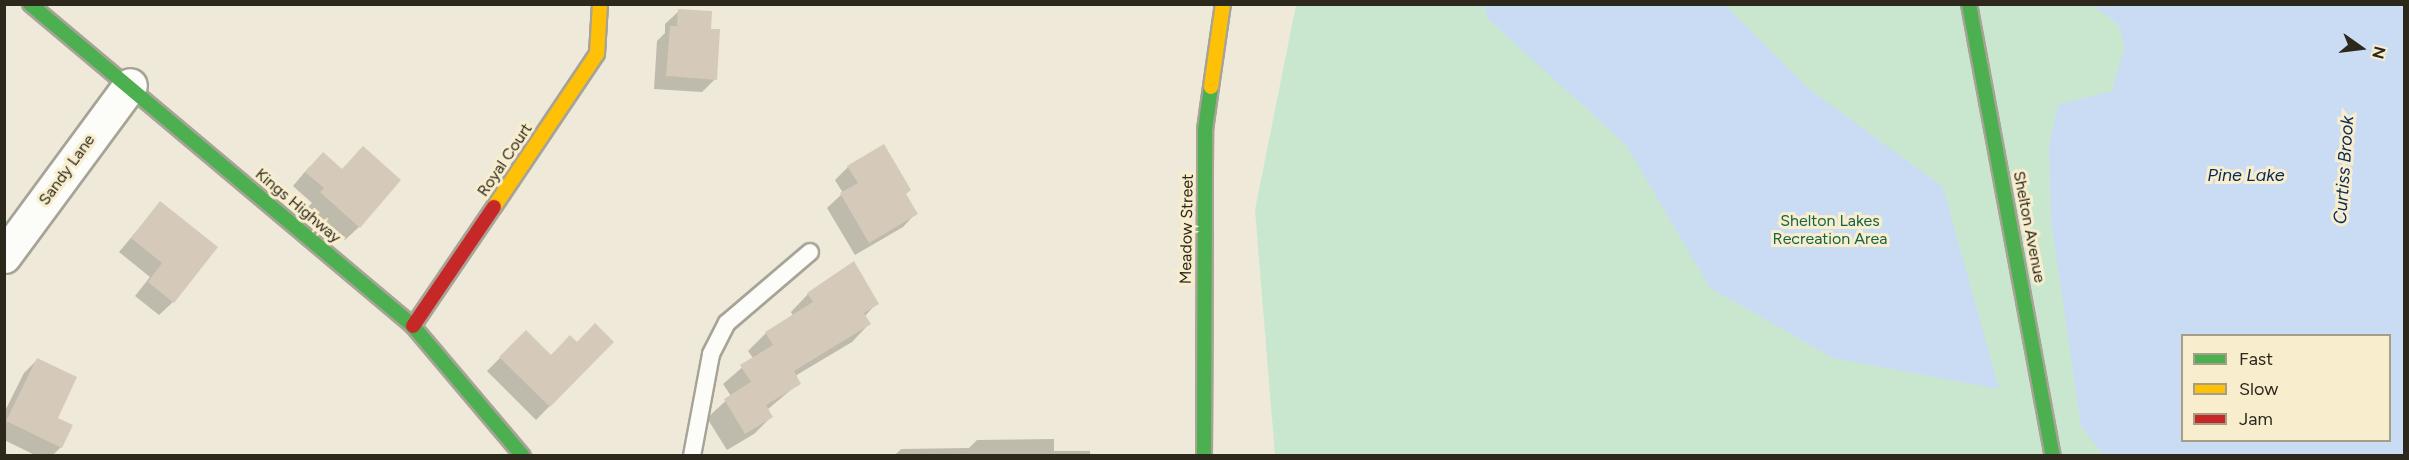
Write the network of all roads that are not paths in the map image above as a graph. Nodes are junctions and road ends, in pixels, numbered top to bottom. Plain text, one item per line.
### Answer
1 (30, 4) edge
2 (600, 4) edge
3 (1223, 4) edge
4 (1969, 4) edge
5 (130, 84) junction
6 (810, 252) dead end
7 (4, 256) edge
8 (413, 326) junction
9 (523, 456) edge
10 (692, 456) edge
11 (1204, 456) edge
12 (2053, 456) edge

1 - 5 street, Kings Highway
2 - 8 street, Royal Court
3 - 11 street, Meadow Street
4 - 12 street, Shelton Avenue
5 - 7 street, Sandy Lane
5 - 8 street, Kings Highway
6 - 10 lane
8 - 9 street, Kings Highway

